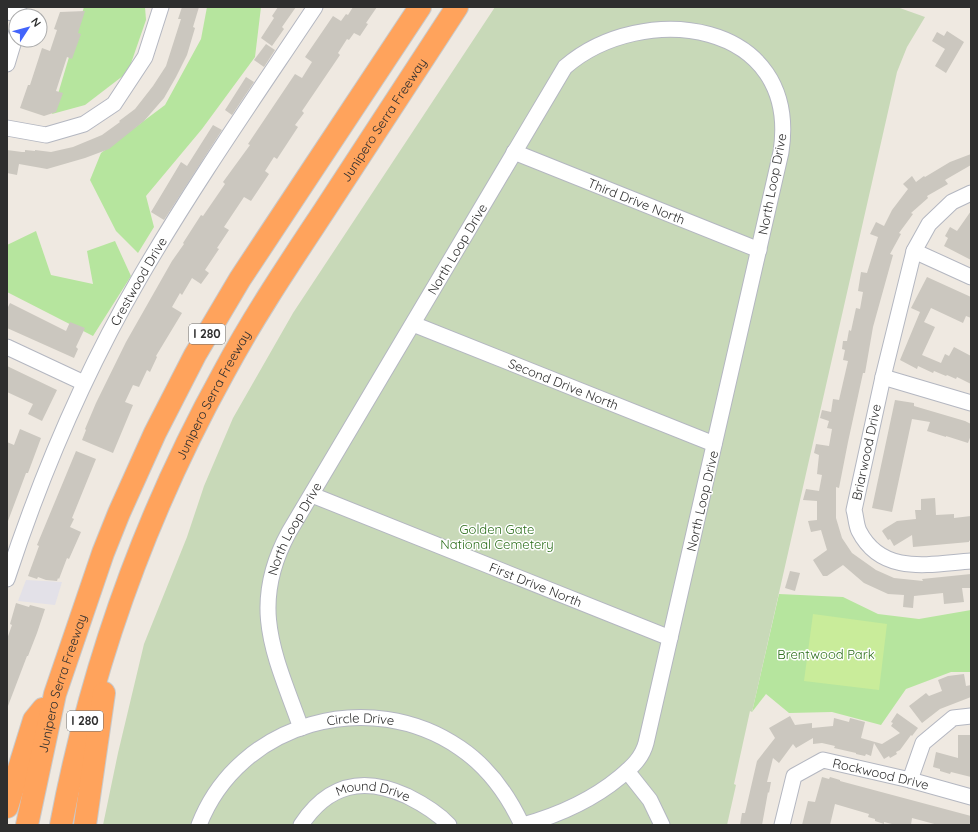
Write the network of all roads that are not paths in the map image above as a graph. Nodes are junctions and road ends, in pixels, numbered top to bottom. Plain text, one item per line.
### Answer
1 (161, 7) edge
2 (315, 7) edge
3 (420, 7) edge
4 (457, 7) edge
5 (727, 27) dead end
6 (599, 30) dead end
7 (12, 48) edge
8 (7, 64) edge
9 (7, 128) edge
10 (514, 152) junction
11 (971, 193) edge
12 (758, 250) junction
13 (914, 251) junction
14 (971, 277) edge
15 (413, 324) junction
16 (7, 347) edge
17 (883, 377) junction
18 (84, 383) junction
19 (971, 403) edge
20 (714, 444) junction
21 (312, 495) junction
22 (971, 561) edge
23 (7, 579) edge
24 (115, 619) junction
25 (670, 638) junction
26 (55, 694) junction
27 (971, 716) edge
28 (301, 728) junction
29 (627, 771) junction
30 (910, 780) junction
31 (971, 797) edge
32 (7, 807) edge
33 (27, 825) edge
34 (61, 825) edge
35 (85, 825) edge
36 (199, 825) edge
37 (301, 825) edge
38 (449, 825) edge
39 (523, 825) edge
40 (662, 825) edge
41 (782, 825) edge

1 - 9 street
2 - 18 street, Crestwood Drive
3 - 26 highway, Junipero Serra Freeway / I 280
4 - 24 highway, Junipero Serra Freeway / I 280
5 - 12 street, North Loop Drive
6 - 10 street, North Loop Drive
7 - 8 street
10 - 12 street, Third Drive North
10 - 15 street, North Loop Drive
11 - 13 street, Briarwood Drive
12 - 20 street, North Loop Drive
13 - 14 street
13 - 17 street, Briarwood Drive
15 - 20 street, Second Drive North
15 - 21 street, North Loop Drive
16 - 18 street
17 - 19 street
17 - 22 street, Briarwood Drive
18 - 23 street, Crestwood Drive
20 - 25 street, North Loop Drive
21 - 25 street, First Drive North
21 - 28 street, North Loop Drive
24 - 34 highway, Junipero Serra Freeway / I 280
24 - 35 highway
25 - 29 street, North Loop Drive
26 - 32 highway
26 - 33 highway, Junipero Serra Freeway / I 280
27 - 30 street
28 - 36 street, Circle Drive
28 - 39 street, Circle Drive
29 - 39 street, North Loop Drive
29 - 40 street
30 - 31 street, Rockwood Drive
30 - 41 street, Rockwood Drive
37 - 38 street, Mound Drive

